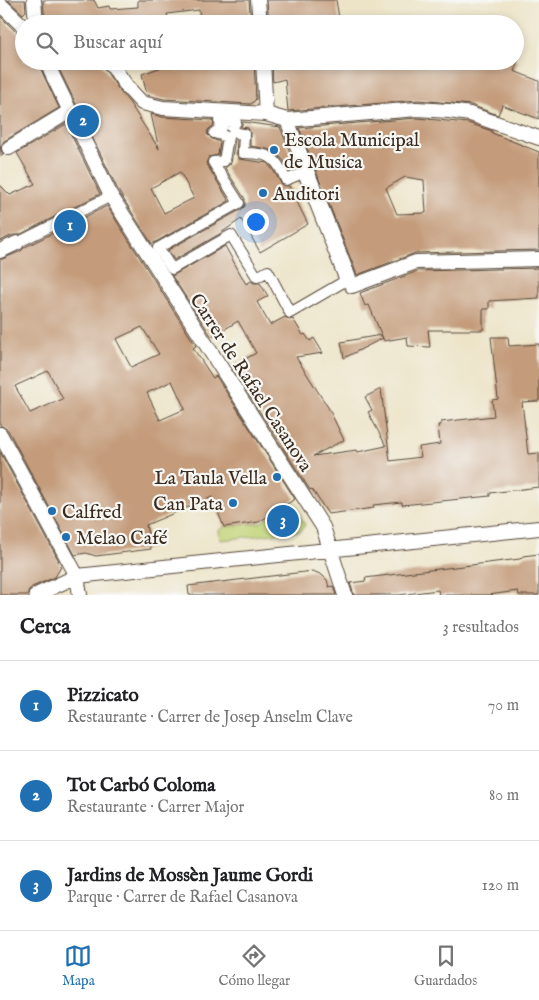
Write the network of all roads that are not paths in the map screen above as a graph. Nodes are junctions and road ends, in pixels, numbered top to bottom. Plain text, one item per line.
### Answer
1 (34, 0) edge
2 (258, 0) edge
3 (0, 4) edge
4 (35, 15) edge
5 (259, 15) edge
6 (15, 18) edge
7 (51, 70) edge
8 (115, 70) edge
9 (263, 70) edge
10 (70, 111) junction
11 (266, 114) junction
12 (287, 120) junction
13 (539, 138) edge
14 (8, 148) dead end
15 (111, 196) junction
16 (17, 243) joint
17 (158, 248) joint
18 (0, 251) edge
19 (539, 259) edge
20 (0, 434) edge
21 (539, 528) edge
22 (330, 549) junction
23 (77, 576) junction
24 (36, 595) edge
25 (80, 595) edge
26 (345, 595) edge

1 - 4 street
2 - 5 street
3 - 6 street
7 - 10 street, Carrer de Rafael Casanova
8 - 11 street
9 - 11 street
10 - 14 street
10 - 15 street, Carrer de Rafael Casanova
11 - 12 street
12 - 13 street
12 - 19 street
15 - 16 street
15 - 22 street, Carrer de Rafael Casanova
16 - 18 street
17 - 17 street
20 - 23 street
21 - 22 street
22 - 23 street
22 - 26 street, Carrer de Rafael Casanova
23 - 24 street
23 - 25 street

